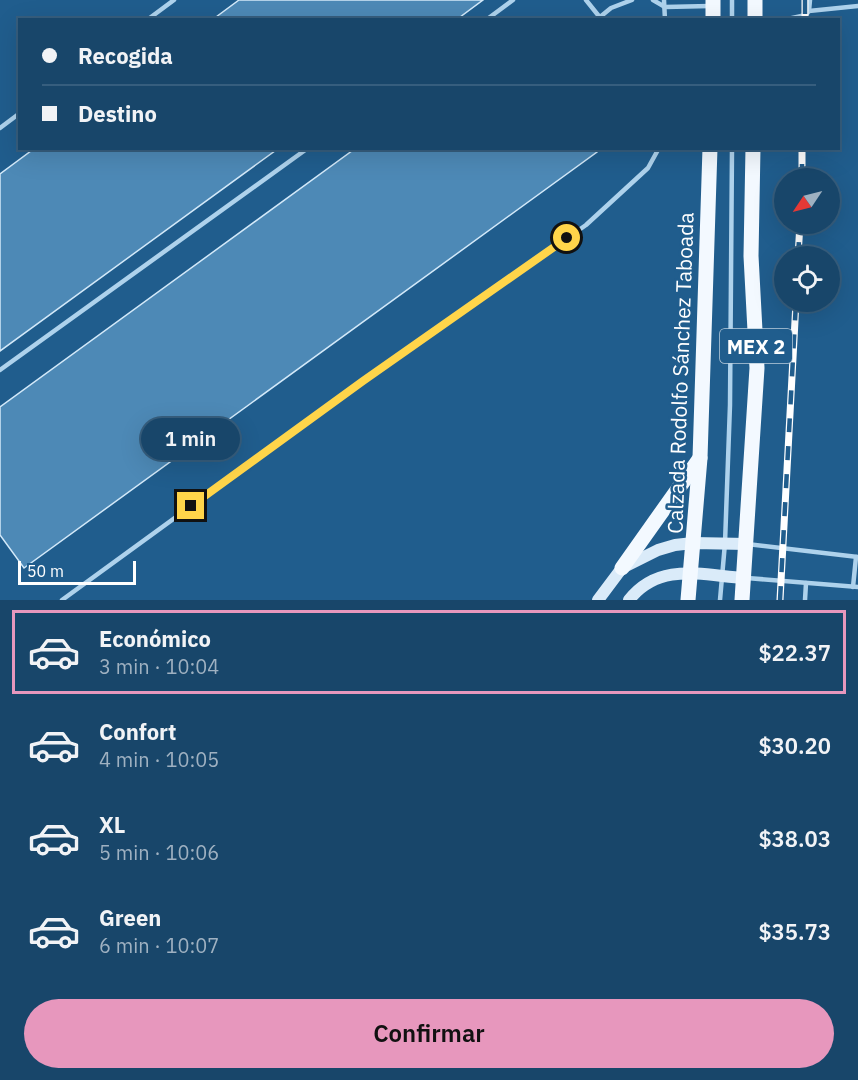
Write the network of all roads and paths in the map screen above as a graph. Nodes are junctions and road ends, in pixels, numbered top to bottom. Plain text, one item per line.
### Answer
1 (174, 0) edge
2 (513, 0) edge
3 (586, 0) edge
4 (632, 0) edge
5 (653, 0) edge
6 (664, 0) edge
7 (732, 0) edge
8 (755, 0) edge
9 (810, 0) edge
10 (858, 6) edge
11 (664, 7) junction
12 (713, 8) edge
13 (809, 11) junction
14 (150, 18) edge
15 (489, 18) edge
16 (601, 18) edge
17 (665, 18) edge
18 (732, 18) edge
19 (755, 18) edge
20 (792, 18) edge
21 (18, 114) edge
22 (0, 128) edge
23 (305, 150) edge
24 (658, 150) edge
25 (710, 150) edge
26 (732, 150) edge
27 (753, 150) edge
28 (0, 370) edge
29 (700, 458) junction
30 (693, 543) junction
31 (725, 543) junction
32 (747, 544) junction
33 (857, 557) edge
34 (622, 568) junction
35 (690, 574) junction
36 (722, 576) junction
37 (744, 578) junction
38 (806, 583) junction
39 (856, 587) edge
40 (62, 600) edge
41 (598, 600) edge
42 (629, 600) edge
43 (688, 600) edge
44 (720, 600) edge
45 (742, 600) edge
46 (805, 600) edge

1 - 14 lane
2 - 15 lane
3 - 16 lane
4 - 16 lane
5 - 11 lane
6 - 11 lane
7 - 18 lane
8 - 19 main road
9 - 13 lane
10 - 13 lane
11 - 12 lane
11 - 17 lane
13 - 20 lane
21 - 22 lane
23 - 28 lane
24 - 40 lane
25 - 29 main road, Calzada Rodolfo Sánchez Taboada / MEX 2
26 - 31 lane
27 - 32 main road, MEX 2
29 - 30 main road, Calzada Rodolfo Sánchez Taboada / MEX 2
29 - 34 main road
30 - 31 main road
30 - 34 main road
30 - 35 main road, Calzada Rodolfo Sánchez Taboada / MEX 2
31 - 32 main road
31 - 36 lane
32 - 33 lane
32 - 37 main road, MEX 2
33 - 39 lane
34 - 41 main road
35 - 36 main road
35 - 42 main road
35 - 43 main road, Calzada Rodolfo Sánchez Taboada / MEX 2
36 - 37 main road
36 - 44 lane
37 - 38 lane
37 - 45 main road, MEX 2
38 - 39 lane
38 - 46 lane

